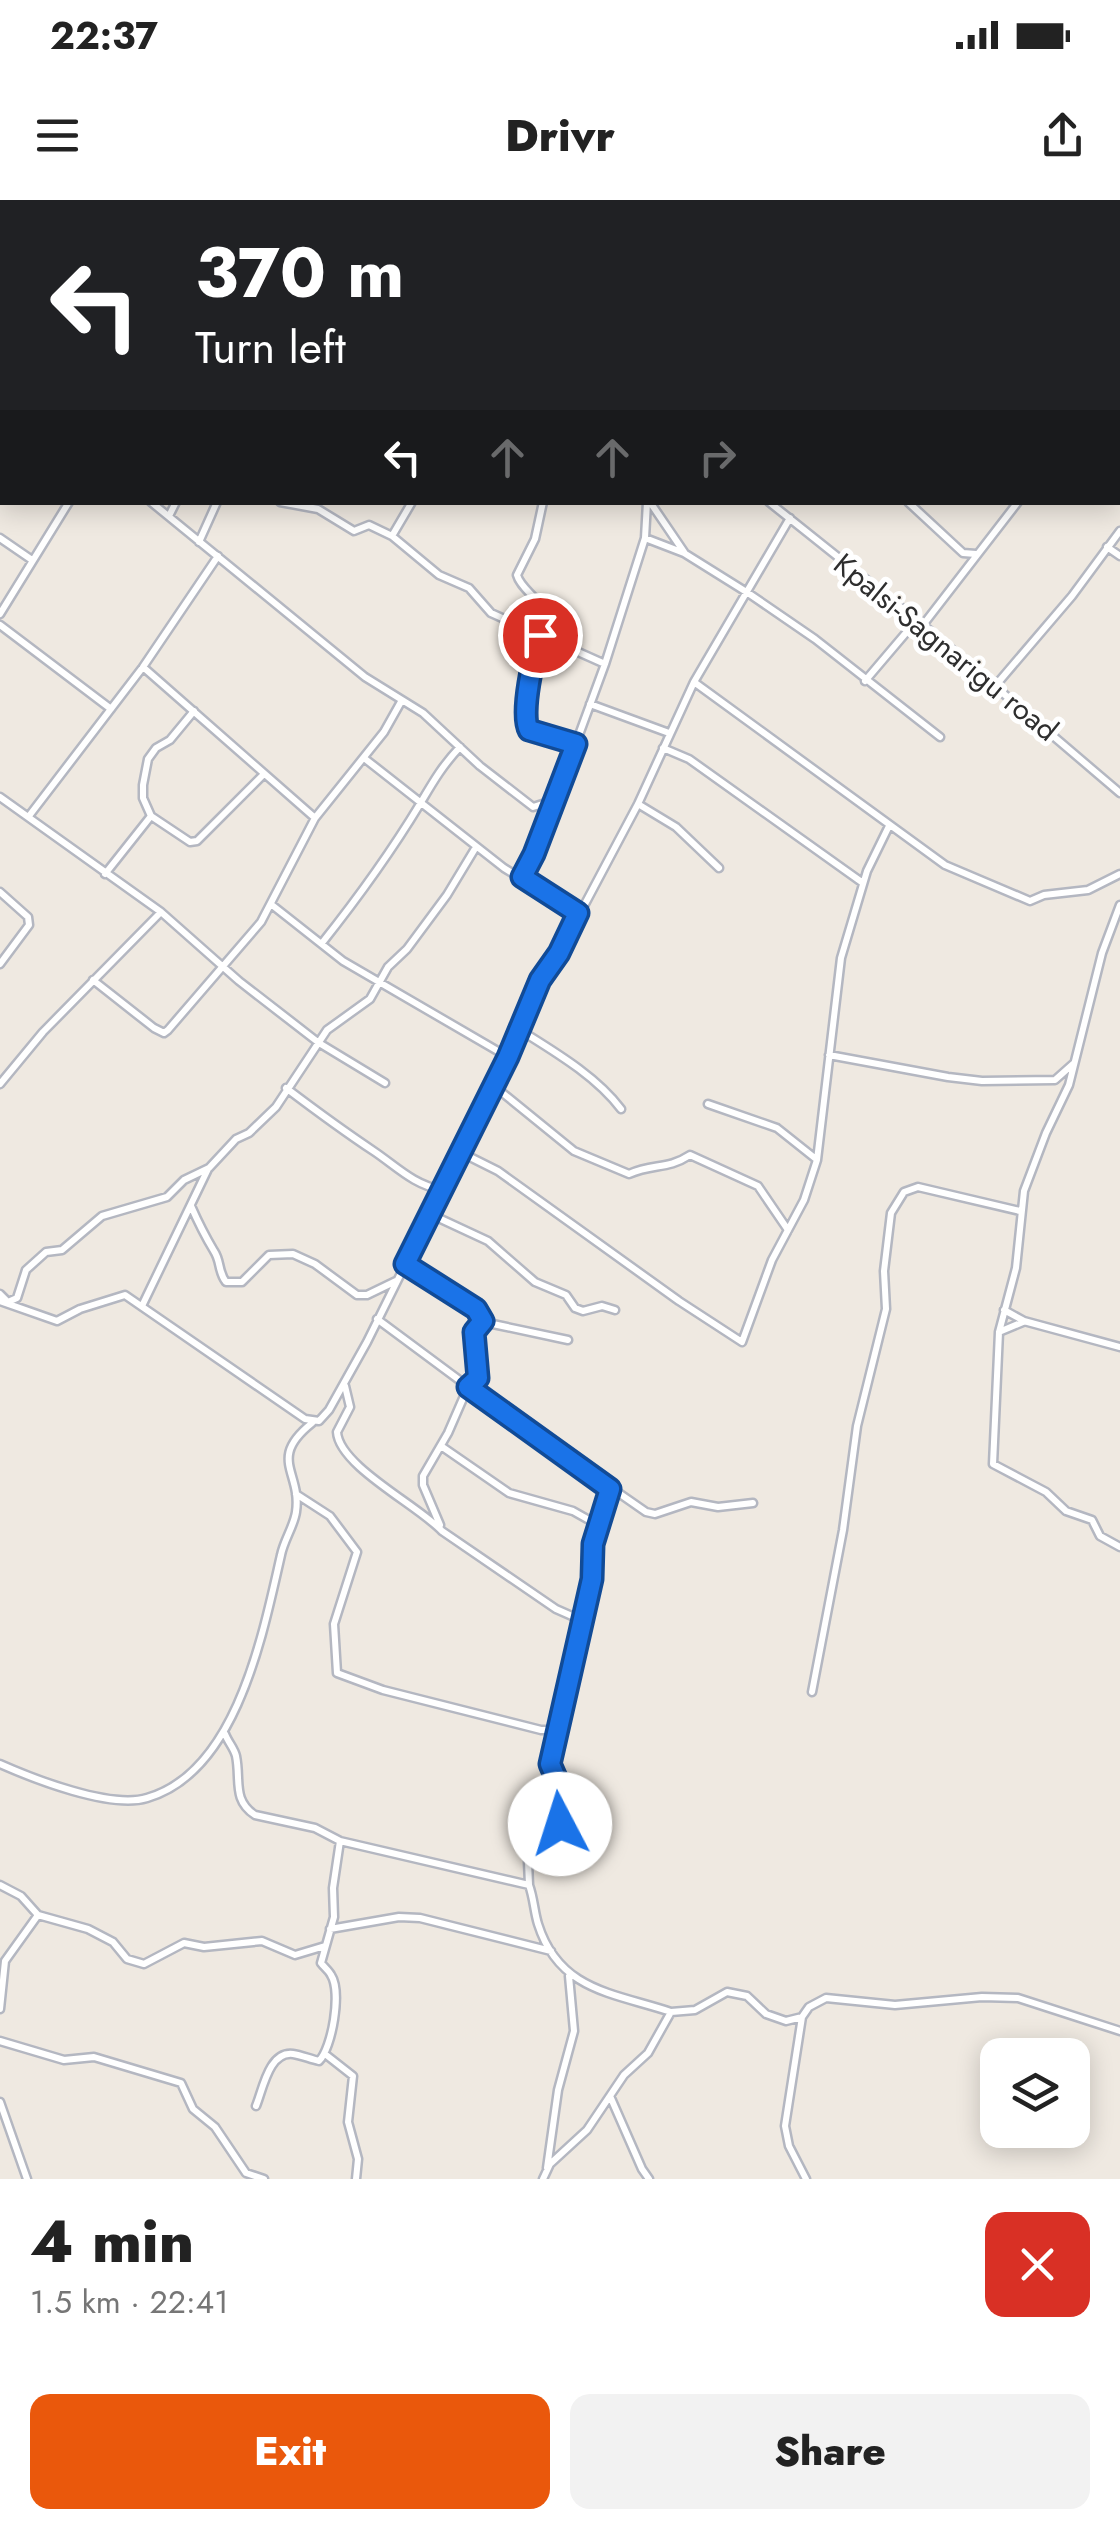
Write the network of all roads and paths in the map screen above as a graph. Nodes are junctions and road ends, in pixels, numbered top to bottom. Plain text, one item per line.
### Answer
1 (67, 505) edge
2 (155, 505) edge
3 (174, 505) edge
4 (216, 505) edge
5 (294, 505) edge
6 (410, 505) edge
7 (543, 505) edge
8 (648, 505) edge
9 (650, 505) edge
10 (774, 505) edge
11 (911, 505) edge
12 (1016, 505) edge
13 (169, 516) junction
14 (790, 518) junction
15 (1120, 531) edge
16 (392, 536) junction
17 (0, 538) edge
18 (646, 538) junction
19 (199, 542) junction
20 (1107, 547) junction
21 (684, 553) junction
22 (963, 553) junction
23 (978, 554) junction
24 (218, 556) junction
25 (1120, 556) edge
26 (32, 560) junction
27 (966, 566) junction
28 (748, 594) junction
29 (0, 614) edge
30 (920, 623) junction
31 (0, 626) edge
32 (540, 635) junction
33 (605, 664) junction
34 (142, 667) junction
35 (865, 681) junction
36 (694, 682) junction
37 (995, 686) junction
38 (402, 700) junction
39 (590, 704) junction
40 (111, 708) junction
41 (194, 711) junction
42 (669, 733) junction
43 (940, 738) dead end
44 (576, 744) junction
45 (460, 747) junction
46 (663, 748) junction
47 (364, 758) junction
48 (263, 775) junction
49 (1120, 793) edge
50 (0, 797) edge
51 (552, 801) junction
52 (420, 804) junction
53 (638, 804) junction
54 (28, 816) junction
55 (151, 816) junction
56 (314, 818) junction
57 (889, 826) junction
58 (476, 846) junction
59 (719, 868) dead end
60 (105, 874) junction
61 (1120, 874) edge
62 (522, 877) junction
63 (863, 882) junction
64 (0, 892) edge
65 (272, 905) junction
66 (1120, 905) edge
67 (161, 912) junction
68 (578, 913) junction
69 (322, 943) junction
70 (0, 964) edge
71 (224, 966) junction
72 (93, 980) junction
73 (380, 984) junction
74 (520, 1030) junction
75 (319, 1043) junction
76 (829, 1056) junction
77 (508, 1057) junction
78 (1078, 1059) junction
79 (385, 1083) dead end
80 (0, 1084) edge
81 (494, 1086) junction
82 (286, 1088) junction
83 (708, 1104) dead end
84 (621, 1108) dead end
85 (462, 1152) junction
86 (817, 1160) junction
87 (209, 1168) junction
88 (442, 1190) junction
89 (191, 1206) junction
90 (1020, 1211) junction
91 (430, 1214) junction
92 (788, 1230) junction
93 (405, 1264) junction
94 (397, 1280) junction
95 (3, 1299) edge
96 (142, 1306) junction
97 (615, 1310) dead end
98 (1004, 1310) junction
99 (377, 1319) junction
100 (483, 1321) junction
101 (1024, 1321) junction
102 (999, 1332) junction
103 (568, 1340) dead end
104 (1120, 1347) edge
105 (344, 1385) junction
106 (468, 1387) junction
107 (312, 1422) junction
108 (441, 1446) junction
109 (610, 1489) junction
110 (296, 1494) junction
111 (753, 1503) dead end
112 (598, 1525) junction
113 (442, 1531) junction
114 (1120, 1548) edge
115 (581, 1620) junction
116 (812, 1692) dead end
117 (560, 1724) junction
118 (225, 1734) junction
119 (0, 1764) edge
120 (340, 1840) junction
121 (0, 1886) edge
122 (529, 1886) junction
123 (38, 1915) junction
124 (330, 1929) junction
125 (325, 1946) junction
126 (552, 1952) junction
127 (570, 1976) junction
128 (0, 2008) edge
129 (671, 2012) junction
130 (802, 2017) junction
131 (1120, 2031) edge
132 (0, 2041) edge
133 (326, 2054) junction
134 (610, 2096) junction
135 (0, 2102) edge
136 (256, 2106) dead end
137 (544, 2178) edge
138 (27, 2179) edge
139 (264, 2179) edge
140 (356, 2179) edge
141 (649, 2179) edge
142 (806, 2179) edge

1 - 26 street
2 - 13 street
3 - 13 street
4 - 19 street
5 - 16 street
6 - 16 street
7 - 32 street
8 - 18 street
9 - 21 street
10 - 14 street, Kpalsi-Sagnarigu road
11 - 22 street
12 - 23 street
13 - 19 street
14 - 28 street
14 - 30 street, Kpalsi-Sagnarigu road
15 - 20 street
16 - 32 street
17 - 26 street
18 - 21 street
18 - 33 street
19 - 24 street
20 - 25 street
20 - 37 street
21 - 28 street
22 - 23 street
22 - 27 street
23 - 27 street
24 - 34 street
24 - 38 street
26 - 29 street
27 - 30 street
28 - 35 street
28 - 36 street
30 - 35 street
30 - 37 street, Kpalsi-Sagnarigu road
31 - 40 street
32 - 33 street
32 - 44 street
33 - 39 street
34 - 40 street
34 - 41 street
35 - 43 street
36 - 42 street
36 - 57 street
37 - 49 street, Kpalsi-Sagnarigu road
38 - 45 street
38 - 47 street
39 - 42 street
39 - 44 street
40 - 54 street
41 - 48 street
41 - 55 street
42 - 46 street
44 - 51 street
45 - 51 street
45 - 52 street
46 - 53 street
46 - 63 street
47 - 52 street
47 - 56 street
48 - 55 street
48 - 56 street
50 - 54 street
51 - 62 street
52 - 58 street
52 - 69 street
53 - 59 street
53 - 68 street
54 - 60 street
55 - 60 street
56 - 65 street
57 - 61 street
57 - 63 street
58 - 62 street
58 - 73 street
60 - 67 street
62 - 68 street
63 - 76 street
64 - 70 street
65 - 69 street
65 - 71 street
66 - 78 street
67 - 71 street
67 - 72 street
68 - 74 street
69 - 73 street
71 - 72 street
71 - 75 street
72 - 80 street
73 - 75 street
73 - 77 street
74 - 77 street
74 - 84 street
75 - 79 street
75 - 82 street
76 - 78 street
76 - 86 street
77 - 81 street
78 - 90 street
81 - 85 street
81 - 92 street
82 - 87 street
82 - 88 street
83 - 86 street
85 - 88 street
85 - 92 street
86 - 92 street
87 - 89 street
87 - 95 street
88 - 91 street
89 - 94 street
89 - 96 street
90 - 98 street
90 - 116 street
91 - 93 street
91 - 97 street
93 - 94 street
93 - 100 street
94 - 99 street
95 - 96 street
96 - 107 street
98 - 101 street
98 - 102 street
99 - 105 street
99 - 106 street
100 - 103 street
100 - 106 street
101 - 102 street
101 - 104 street
102 - 114 street
105 - 107 street
105 - 113 street
106 - 108 street
106 - 109 street
107 - 110 street
108 - 112 street
108 - 113 street
109 - 111 street
109 - 112 street
110 - 117 street
110 - 118 street
112 - 115 street
113 - 115 street
115 - 117 street
117 - 122 street
118 - 119 street
118 - 120 street
120 - 122 street
120 - 124 street
121 - 123 street
122 - 126 street
123 - 125 street
123 - 128 street
124 - 125 street
124 - 126 street
125 - 133 street
126 - 127 street
127 - 129 street
127 - 137 street
129 - 130 street
129 - 134 street
130 - 131 street
130 - 142 street
132 - 139 street
133 - 136 street
133 - 140 street
134 - 137 street
134 - 141 street
135 - 138 street

